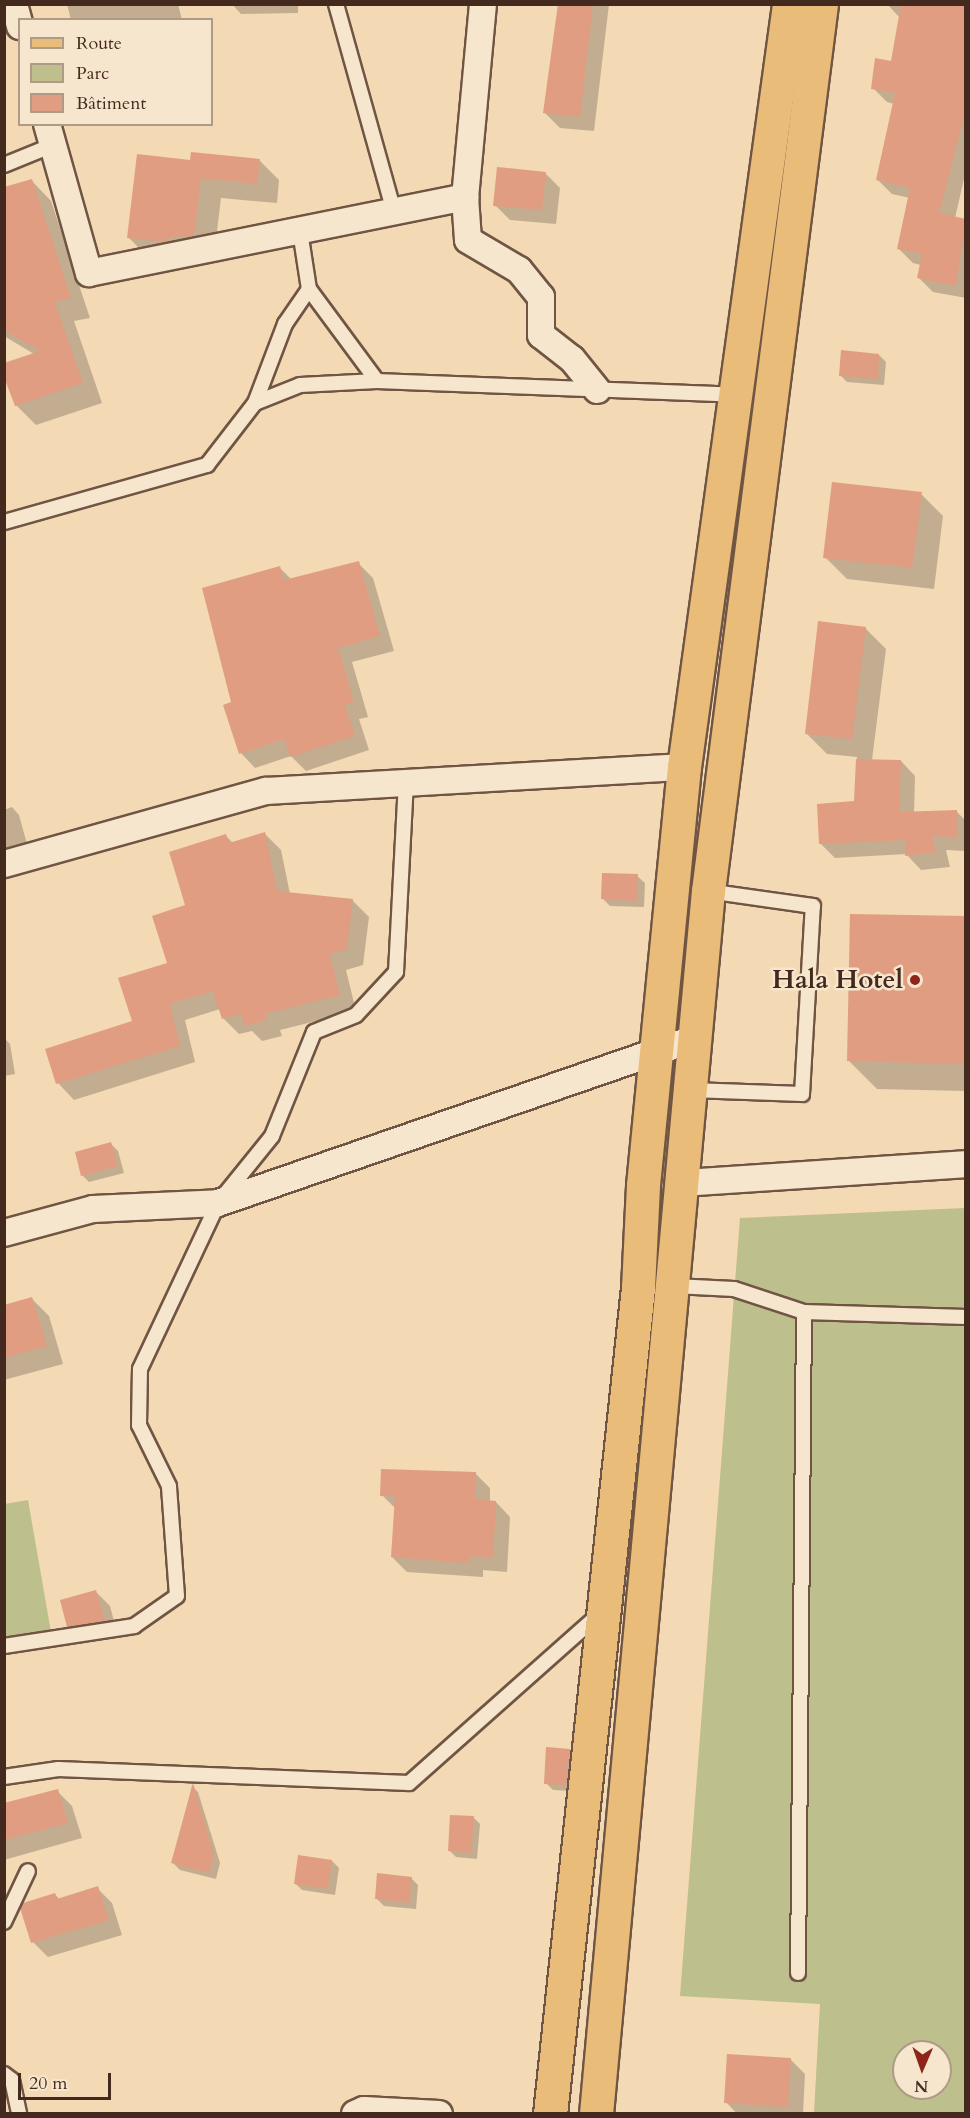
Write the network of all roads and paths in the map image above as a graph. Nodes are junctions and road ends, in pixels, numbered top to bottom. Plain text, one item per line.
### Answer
1 (14, 4) edge
2 (336, 4) edge
3 (483, 4) edge
4 (789, 4) edge
5 (821, 4) edge
6 (18, 19) edge
7 (50, 135) edge
8 (4, 165) edge
9 (465, 198) junction
10 (394, 212) junction
11 (300, 231) junction
12 (309, 289) junction
13 (377, 381) junction
14 (597, 390) junction
15 (738, 395) junction
16 (255, 403) junction
17 (4, 522) edge
18 (684, 767) junction
19 (406, 782) junction
20 (4, 864) edge
21 (708, 891) junction
22 (696, 1038) junction
23 (655, 1054) junction
24 (691, 1090) junction
25 (966, 1164) edge
26 (683, 1183) junction
27 (218, 1203) junction
28 (4, 1233) edge
29 (674, 1286) junction
30 (804, 1312) junction
31 (966, 1317) edge
32 (613, 1515) junction
33 (652, 1516) junction
34 (602, 1612) junction
35 (4, 1646) edge
36 (4, 1777) edge
37 (28, 1871) dead end
38 (4, 1922) edge
39 (798, 1973) dead end
40 (4, 2074) edge
41 (19, 2114) edge
42 (355, 2114) edge
43 (439, 2114) edge
44 (550, 2114) edge
45 (596, 2114) edge

1 - 6 street
2 - 10 lane
3 - 9 street
4 - 15 main road
5 - 21 main road
7 - 8 lane
7 - 11 street
9 - 10 street
9 - 14 street
10 - 11 street
11 - 12 lane
12 - 13 lane
12 - 16 lane
13 - 14 lane
13 - 16 lane
14 - 15 lane
15 - 18 main road
16 - 17 lane
18 - 19 street
18 - 23 main road
19 - 20 street
19 - 27 lane
21 - 22 main road
21 - 24 lane
22 - 23 street
22 - 24 main road
23 - 27 street
23 - 32 main road
24 - 26 main road
25 - 26 street
26 - 29 main road
27 - 28 street
27 - 35 lane
29 - 30 lane
29 - 33 main road
30 - 31 lane
30 - 39 lane
32 - 33 main road
32 - 34 main road
33 - 45 main road
34 - 36 lane
34 - 44 main road
37 - 38 lane
40 - 41 lane
42 - 43 street

